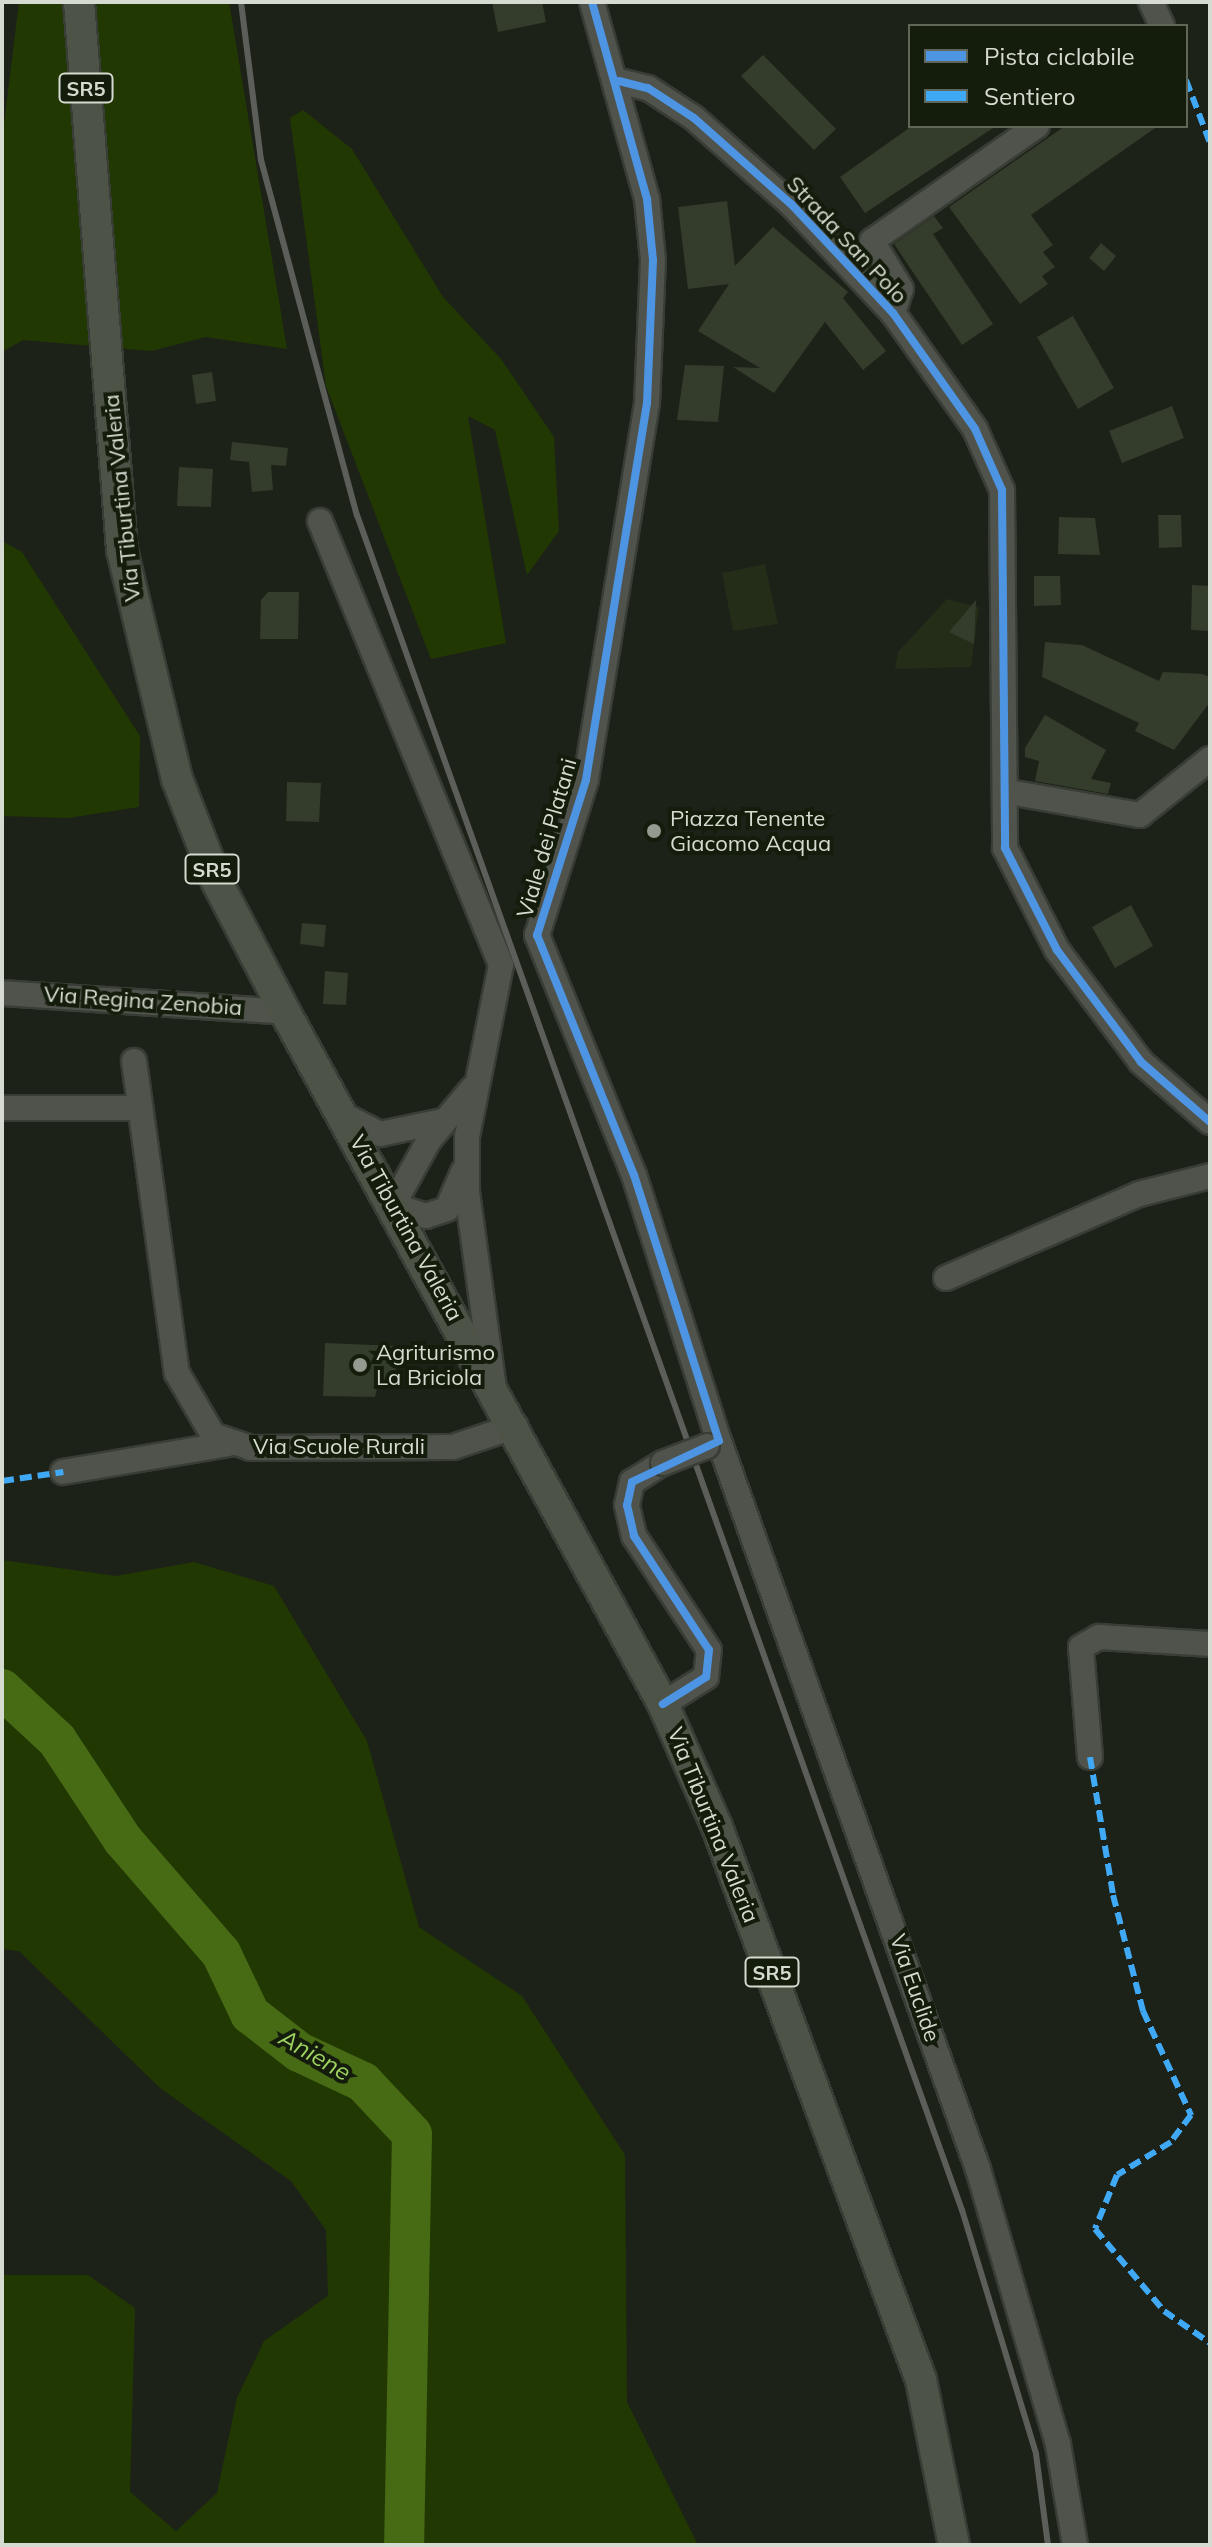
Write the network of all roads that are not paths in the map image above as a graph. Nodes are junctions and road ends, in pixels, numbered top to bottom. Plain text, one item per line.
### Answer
1 (79, 2) edge
2 (592, 2) edge
3 (1151, 2) edge
4 (1161, 24) edge
5 (619, 81) junction
6 (1034, 128) edge
7 (893, 313) junction
8 (320, 521) dead end
9 (1210, 759) edge
10 (1009, 792) junction
11 (2, 993) edge
12 (285, 1012) junction
13 (134, 1061) dead end
14 (472, 1089) junction
15 (2, 1108) edge
16 (139, 1108) junction
17 (343, 1115) junction
18 (449, 1118) junction
19 (1210, 1122) edge
20 (467, 1159) junction
21 (1207, 1173) edge
22 (393, 1205) junction
23 (946, 1278) dead end
24 (493, 1383) junction
25 (516, 1426) junction
26 (228, 1444) junction
27 (713, 1444) junction
28 (63, 1472) dead end
29 (1210, 1644) edge
30 (663, 1704) junction
31 (1090, 1757) dead end
32 (954, 2545) edge
33 (1075, 2545) edge

1 - 12 main road, Via Tiburtina Valeria / SR5
2 - 5 street, Viale dei Platani
3 - 4 street
5 - 7 street, Strada San Polo
5 - 27 street, Viale dei Platani
6 - 7 street
7 - 10 street, Strada San Polo
8 - 14 street
9 - 10 street
10 - 19 street, Strada San Polo
11 - 12 street, Via Regina Zenobia
12 - 17 main road, Via Tiburtina Valeria / SR5
13 - 16 street, Via Scuole Rurali
14 - 18 street
14 - 20 street
15 - 16 street
16 - 26 street, Via Scuole Rurali
17 - 18 street
17 - 22 main road, Via Tiburtina Valeria / SR5
18 - 22 street
20 - 22 street
20 - 24 street
21 - 23 street
22 - 24 main road, Via Tiburtina Valeria / SR5
24 - 25 main road, Via Tiburtina Valeria / SR5
25 - 26 street, Via Scuole Rurali
25 - 30 main road, Via Tiburtina Valeria / SR5
26 - 28 street
27 - 30 street, bridge
27 - 33 street, Via Euclide
29 - 31 street
30 - 32 main road, Via Tiburtina Valeria / SR5

